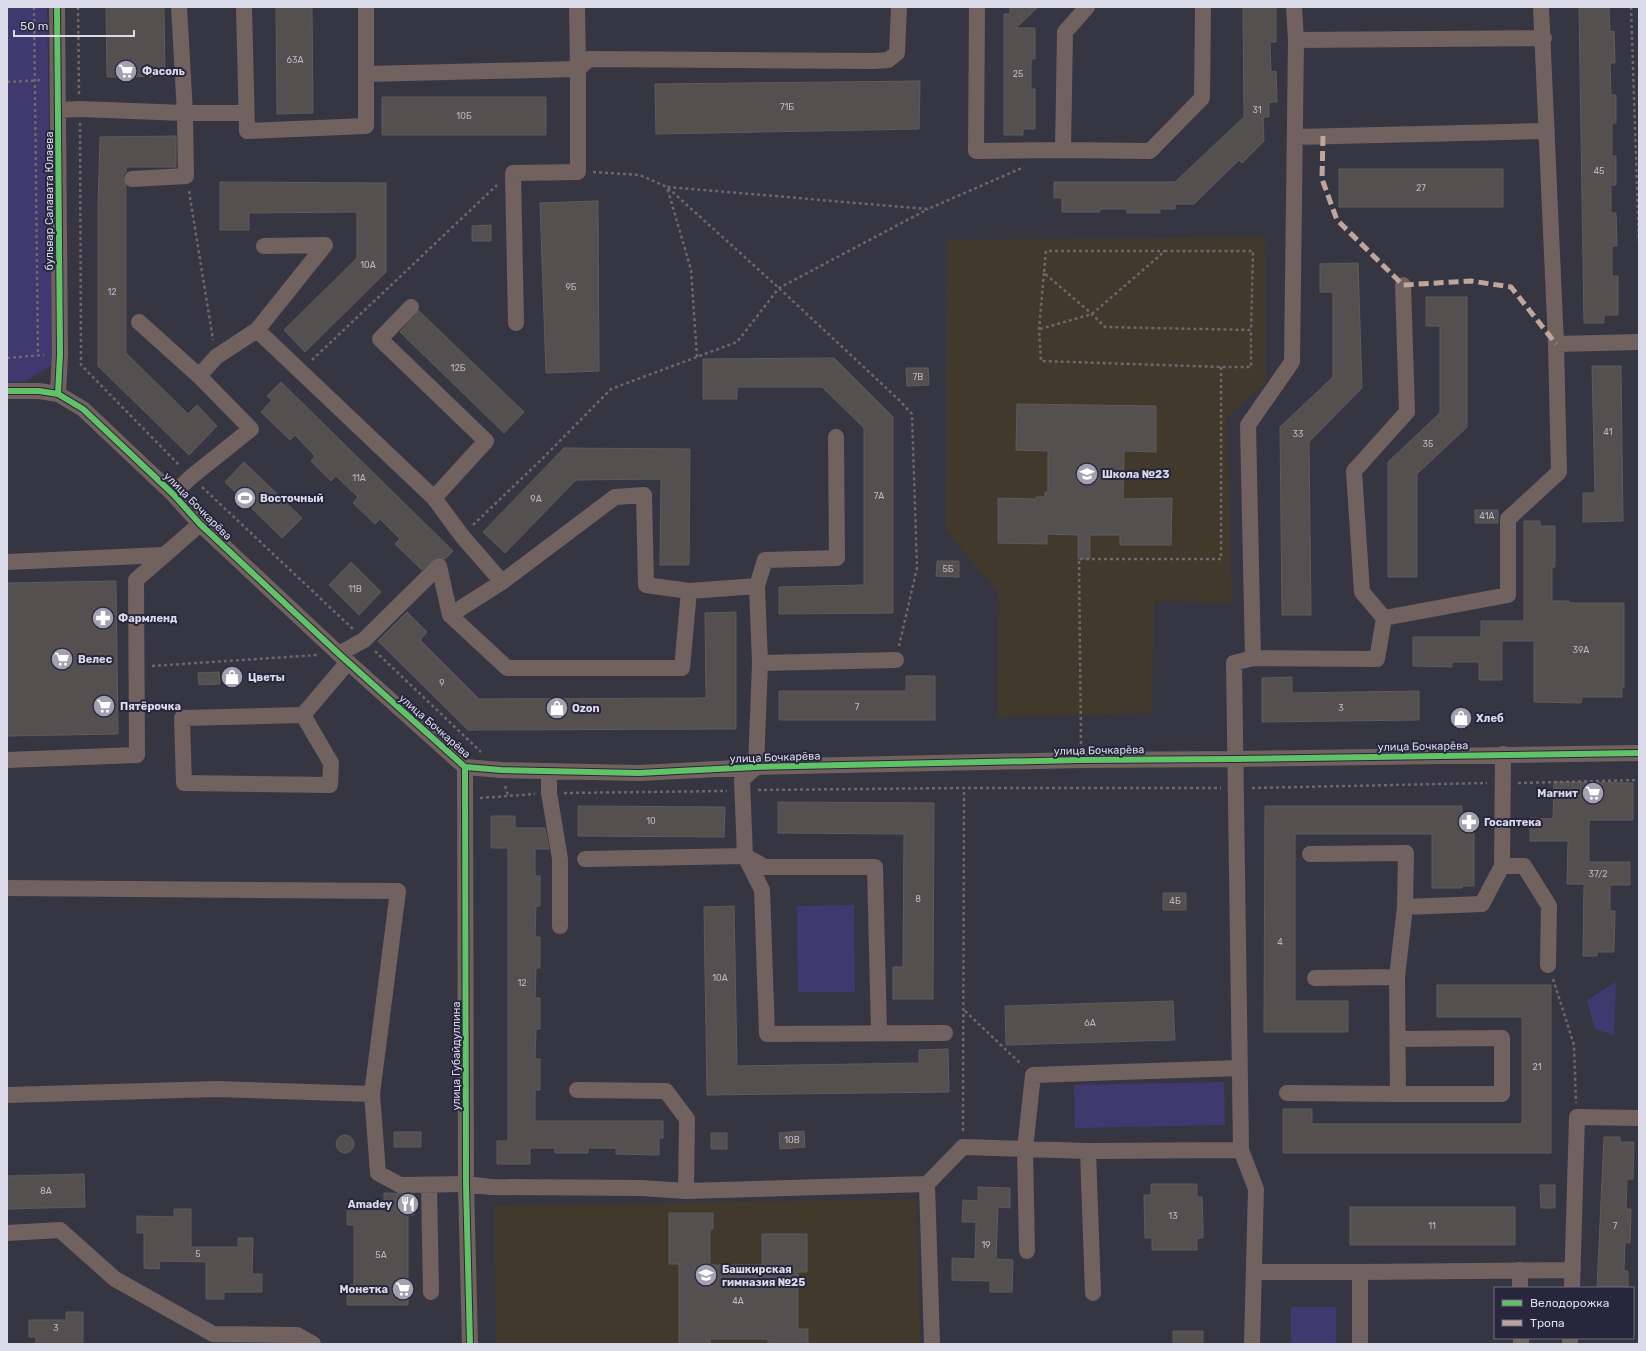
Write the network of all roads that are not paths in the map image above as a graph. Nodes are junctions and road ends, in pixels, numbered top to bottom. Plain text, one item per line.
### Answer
1 (58, 7) edge
2 (179, 7) edge
3 (244, 7) edge
4 (366, 7) edge
5 (577, 7) edge
6 (899, 7) edge
7 (976, 7) edge
8 (1087, 7) edge
9 (1203, 7) edge
10 (1294, 7) edge
11 (1542, 7) edge
12 (1544, 38) junction
13 (1296, 40) junction
14 (578, 69) junction
15 (366, 74) junction
16 (58, 110) junction
17 (186, 113) junction
18 (246, 113) junction
19 (1547, 131) junction
20 (1295, 137) junction
21 (1063, 150) junction
22 (132, 179) dead end
23 (264, 246) dead end
24 (1403, 285) dead end
25 (411, 307) dead end
26 (139, 322) dead end
27 (516, 323) dead end
28 (257, 330) junction
29 (1639, 342) edge
30 (1556, 344) junction
31 (199, 376) junction
32 (7, 391) edge
33 (58, 394) junction
34 (836, 437) dead end
35 (173, 494) junction
36 (434, 498) junction
37 (200, 524) junction
38 (164, 555) junction
39 (7, 562) edge
40 (502, 582) junction
41 (757, 586) junction
42 (689, 591) junction
43 (450, 616) junction
44 (1384, 618) junction
45 (343, 658) junction
46 (1253, 658) junction
47 (896, 660) road end
48 (760, 663) junction
49 (303, 715) junction
50 (1639, 753) edge
51 (1503, 754) junction
52 (1235, 759) junction
53 (7, 760) edge
54 (465, 767) junction
55 (756, 767) junction
56 (549, 771) junction
57 (1310, 854) dead end
58 (745, 856) junction
59 (585, 859) dead end
60 (1502, 866) junction
61 (7, 888) edge
62 (1405, 907) junction
63 (560, 926) dead end
64 (1548, 965) road end
65 (1397, 977) junction
66 (1316, 978) dead end
67 (879, 1033) junction
68 (945, 1033) dead end
69 (1398, 1038) junction
70 (1239, 1068) junction
71 (577, 1090) dead end
72 (1287, 1093) dead end
73 (372, 1094) junction
74 (1398, 1094) junction
75 (7, 1095) edge
76 (1639, 1118) edge
77 (1025, 1149) junction
78 (1241, 1150) junction
79 (1088, 1151) junction
80 (466, 1184) junction
81 (927, 1184) junction
82 (429, 1185) junction
83 (686, 1191) junction
84 (7, 1233) edge
85 (1027, 1251) dead end
86 (1520, 1270) junction
87 (1572, 1270) junction
88 (1254, 1272) junction
89 (1360, 1272) junction
90 (1520, 1287) edge
91 (1572, 1287) edge
92 (431, 1292) dead end
93 (1093, 1293) dead end
94 (313, 1344) edge
95 (470, 1344) edge
96 (932, 1344) edge
97 (1252, 1344) edge
98 (1360, 1344) edge

1 - 16 street, бульвар Салавата Юлаева
2 - 17 street
3 - 18 street
4 - 15 street
5 - 14 street
6 - 14 street
7 - 21 street
8 - 21 street
9 - 21 street
10 - 13 street
11 - 12 street
12 - 13 street
12 - 19 street
13 - 20 street
14 - 15 street
14 - 27 street
15 - 18 street
16 - 17 street
16 - 33 street, бульвар Салавата Юлаева
17 - 18 street
17 - 22 street
19 - 20 street
19 - 30 street
20 - 46 street
23 - 28 street
24 - 44 street
25 - 36 street
26 - 31 street
28 - 31 street
28 - 36 street
29 - 30 street
30 - 44 street
31 - 35 street
32 - 33 street
33 - 35 street, улица Бочкарёва
34 - 41 street
35 - 37 street, улица Бочкарёва
36 - 40 street
37 - 38 street
37 - 45 street, улица Бочкарёва
38 - 39 street
38 - 53 street
40 - 42 street
40 - 43 street
41 - 42 street
41 - 48 street
42 - 43 street
43 - 45 street
44 - 46 street
45 - 49 street
45 - 54 street, улица Бочкарёва
46 - 52 street
47 - 48 street
48 - 55 street
49 - 49 street
50 - 51 street, улица Бочкарёва
51 - 52 street, улица Бочкарёва
51 - 60 street
52 - 55 street, улица Бочкарёва
52 - 70 street
54 - 56 street, улица Бочкарёва
54 - 80 street, улица Губайдуллина
55 - 56 street, улица Бочкарёва
55 - 58 street
56 - 63 street
57 - 62 street
58 - 59 street
58 - 67 street
58 - 67 street
60 - 62 street
60 - 64 street
61 - 73 street
62 - 65 street
65 - 66 street
65 - 69 street
67 - 68 street
69 - 74 street
69 - 74 street
70 - 77 street
70 - 78 street
71 - 83 street
72 - 74 street
73 - 75 street
73 - 82 street
76 - 87 street
77 - 79 street
77 - 81 street
77 - 85 street
78 - 79 street
78 - 88 street
79 - 93 street
80 - 82 street
80 - 83 street
80 - 95 street, улица Губайдуллина
81 - 83 street
81 - 96 street
82 - 92 street
84 - 94 street
86 - 87 street
86 - 89 street
86 - 90 street
87 - 91 street
88 - 89 street
88 - 97 street
89 - 98 street

